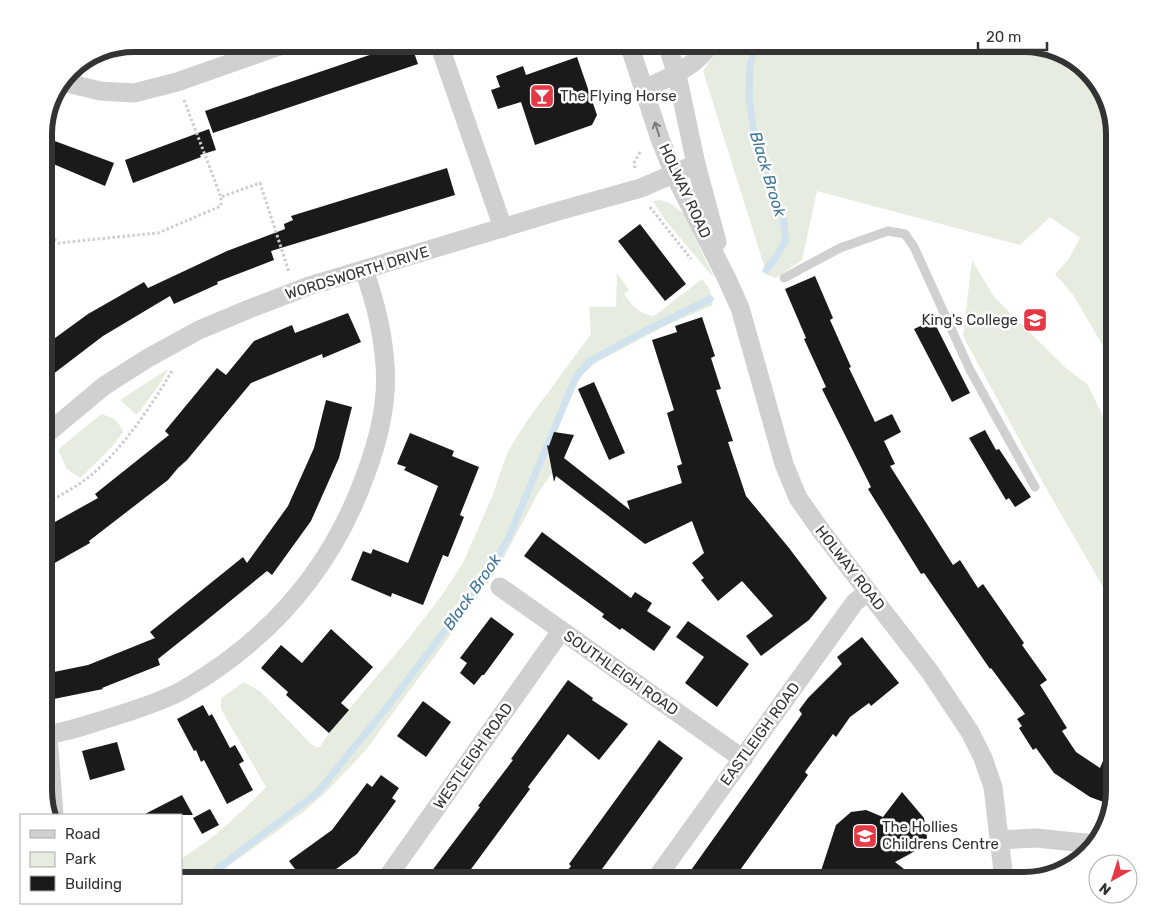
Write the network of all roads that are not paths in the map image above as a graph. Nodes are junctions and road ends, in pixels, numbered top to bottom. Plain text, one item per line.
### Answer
1 (262, 52) edge
2 (442, 52) edge
3 (632, 52) edge
4 (670, 52) edge
5 (706, 52) edge
6 (677, 75) junction
7 (70, 84) edge
8 (644, 88) junction
9 (696, 164) junction
10 (674, 174) junction
11 (503, 228) junction
12 (364, 270) junction
13 (784, 278) dead end
14 (727, 279) junction
15 (53, 427) edge
16 (1035, 487) dead end
17 (500, 587) dead end
18 (868, 592) junction
19 (561, 631) junction
20 (53, 733) edge
21 (742, 759) junction
22 (999, 840) junction
23 (1086, 843) edge
24 (391, 872) edge
25 (661, 872) edge
26 (1003, 872) edge

1 - 7 street
2 - 11 street
3 - 8 street, HOLWAY ROAD
4 - 6 street, HOLWAY ROAD
5 - 6 street
6 - 8 street
6 - 9 street, HOLWAY ROAD
10 -> 8 street, HOLWAY ROAD
9 - 10 street, WORDSWORTH DRIVE
9 - 14 street, HOLWAY ROAD
10 - 11 street, WORDSWORTH DRIVE
10 - 14 street, HOLWAY ROAD
11 - 12 street, WORDSWORTH DRIVE
12 - 15 street, WORDSWORTH DRIVE
12 - 20 street
13 - 16 lane
14 - 18 street, HOLWAY ROAD
17 - 19 street, SOUTHLEIGH ROAD
18 - 21 street, EASTLEIGH ROAD
18 - 22 street, HOLWAY ROAD
19 - 21 street, SOUTHLEIGH ROAD
19 - 24 street, WESTLEIGH ROAD
21 - 25 street, EASTLEIGH ROAD
22 - 23 street
22 - 26 street, HOLWAY ROAD

